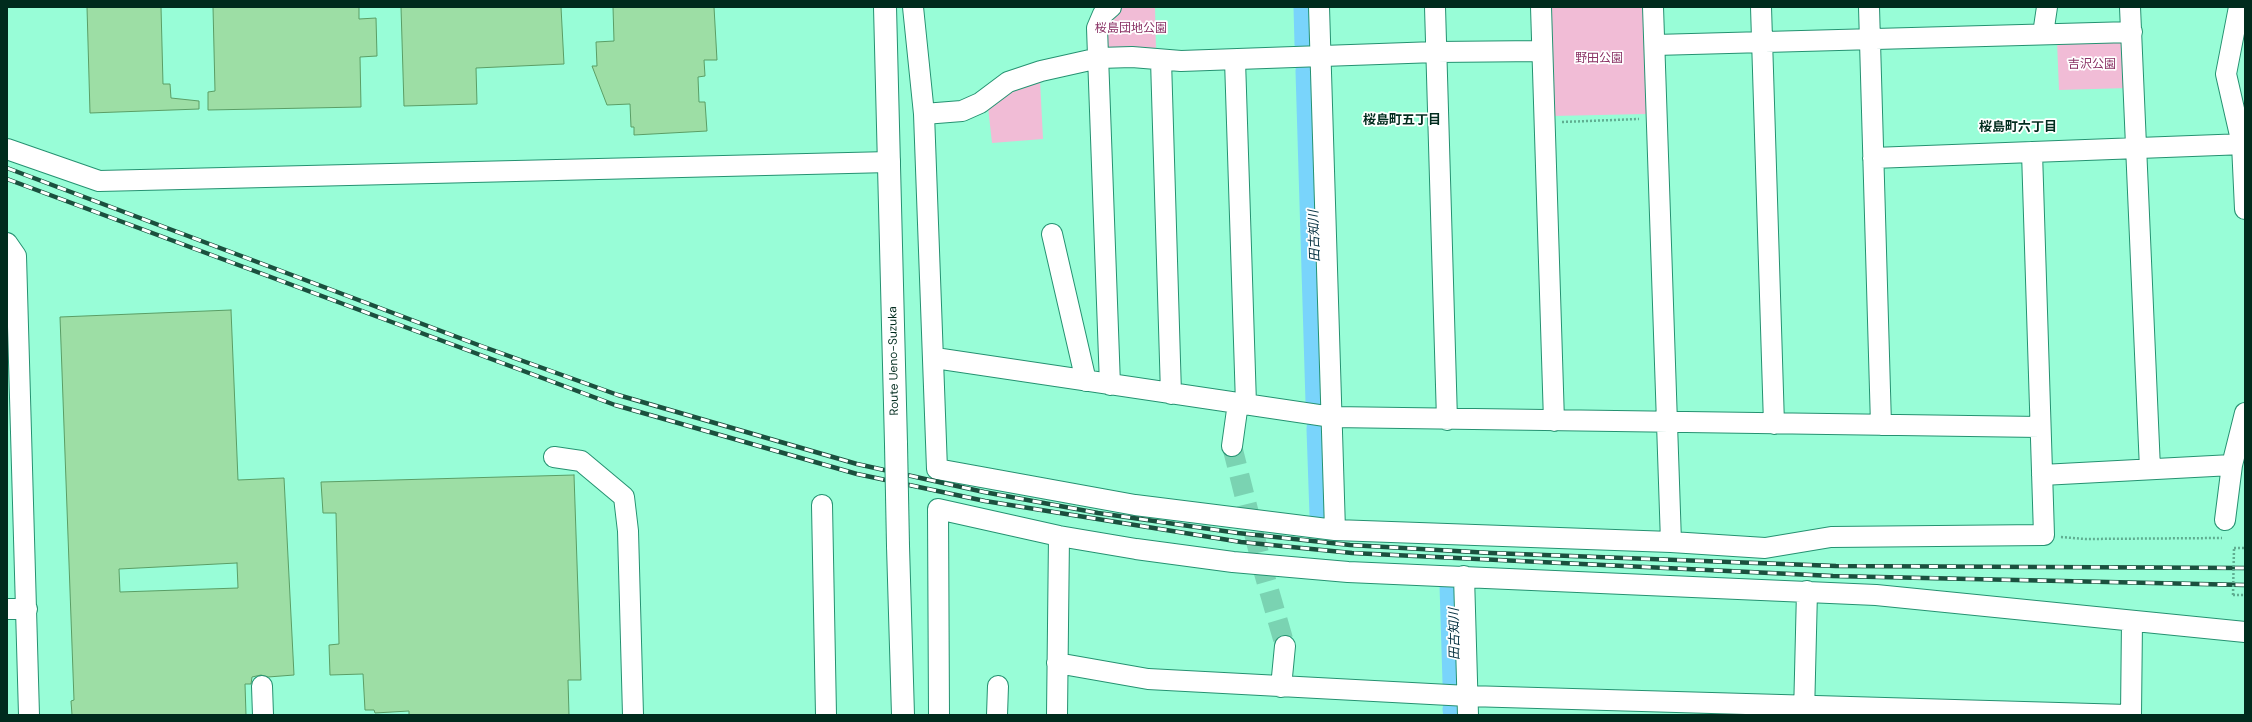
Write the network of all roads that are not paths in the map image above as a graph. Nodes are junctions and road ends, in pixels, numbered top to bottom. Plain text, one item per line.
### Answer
1 (885, 7) edge
2 (913, 7) edge
3 (1111, 7) edge
4 (1319, 7) edge
5 (1435, 7) edge
6 (1541, 7) edge
7 (1653, 7) edge
8 (1762, 7) edge
9 (1869, 7) edge
10 (2047, 7) edge
11 (2130, 7) edge
12 (2239, 7) edge
13 (2132, 32) junction
14 (2043, 34) junction
15 (1869, 39) junction
16 (1762, 42) junction
17 (1655, 45) junction
18 (1542, 51) junction
19 (1436, 52) junction
20 (1320, 57) junction
21 (1099, 58) junction
22 (1162, 60) junction
23 (1235, 60) junction
24 (924, 114) junction
25 (2244, 144) edge
26 (2137, 147) junction
27 (7, 149) edge
28 (2032, 152) junction
29 (1873, 158) junction
30 (890, 162) junction
31 (2245, 209) edge
32 (1052, 234) dead end
33 (7, 243) edge
34 (935, 358) junction
35 (1086, 381) junction
36 (1110, 385) junction
37 (1171, 394) junction
38 (1242, 404) junction
39 (2245, 413) edge
40 (1332, 417) junction
41 (1447, 420) junction
42 (1554, 421) junction
43 (1666, 423) junction
44 (1774, 424) junction
45 (1881, 425) junction
46 (2040, 428) junction
47 (1232, 446) tunnel mouth
48 (554, 458) dead end
49 (2232, 465) junction
50 (2150, 469) junction
51 (2042, 475) junction
52 (822, 505) dead end
53 (2225, 520) road end
54 (15, 524) edge
55 (1335, 530) junction
56 (1059, 536) junction
57 (1671, 542) junction
58 (1464, 576) junction
59 (1807, 592) junction
60 (7, 609) edge
61 (27, 609) junction
62 (2132, 621) junction
63 (2245, 632) edge
64 (1285, 646) tunnel mouth
65 (1057, 663) junction
66 (262, 686) dead end
67 (998, 686) dead end
68 (1281, 687) junction
69 (1468, 706) edge
70 (1666, 709) edge
71 (1804, 711) edge
72 (29, 715) edge
73 (263, 715) edge
74 (633, 715) edge
75 (826, 715) edge
76 (903, 715) edge
77 (939, 715) edge
78 (997, 715) edge
79 (1057, 715) edge
80 (2128, 715) edge
81 (2132, 715) edge

1 - 30 main road, Route Ueno-Suzuka
2 - 24 street
3 - 21 street
4 - 20 street
5 - 19 street
6 - 18 street
7 - 17 street
8 - 16 street
9 - 15 street
10 - 14 street
11 - 13 street
12 - 25 street
13 - 14 street
13 - 26 street
14 - 15 street
15 - 16 street
15 - 29 street
16 - 17 street
16 - 44 street
17 - 43 street
18 - 19 street
18 - 42 street
19 - 20 street
19 - 41 street
20 - 23 street
20 - 40 street
21 - 22 street
21 - 24 street
21 - 36 street
22 - 23 street
22 - 37 street
23 - 38 street
24 - 34 street
25 - 26 street
25 - 31 street
26 - 28 street
26 - 50 street
27 - 30 street
28 - 29 street
28 - 46 street
29 - 45 street
30 - 76 main road, Route Ueno-Suzuka, bridge
32 - 35 street
33 - 54 street
34 - 35 street
34 - 55 street
35 - 36 street
36 - 37 street
37 - 38 street
38 - 40 street
38 - 47 street
39 - 49 street
40 - 41 street
40 - 55 street
41 - 42 street
42 - 43 street
43 - 44 street
43 - 57 street
44 - 45 street
45 - 46 street
46 - 51 street
48 - 74 street
49 - 50 street
49 - 53 street
50 - 51 street
51 - 57 street
52 - 75 street
54 - 61 street
55 - 57 street
56 - 58 street
56 - 65 street
56 - 77 street
58 - 59 street
58 - 69 street
59 - 62 street
59 - 71 street
60 - 61 street
61 - 72 street
62 - 63 street
62 - 81 street
64 - 68 street
65 - 68 street
65 - 79 street
66 - 73 street
67 - 78 street
68 - 69 street
69 - 70 street
70 - 71 street
71 - 80 street

